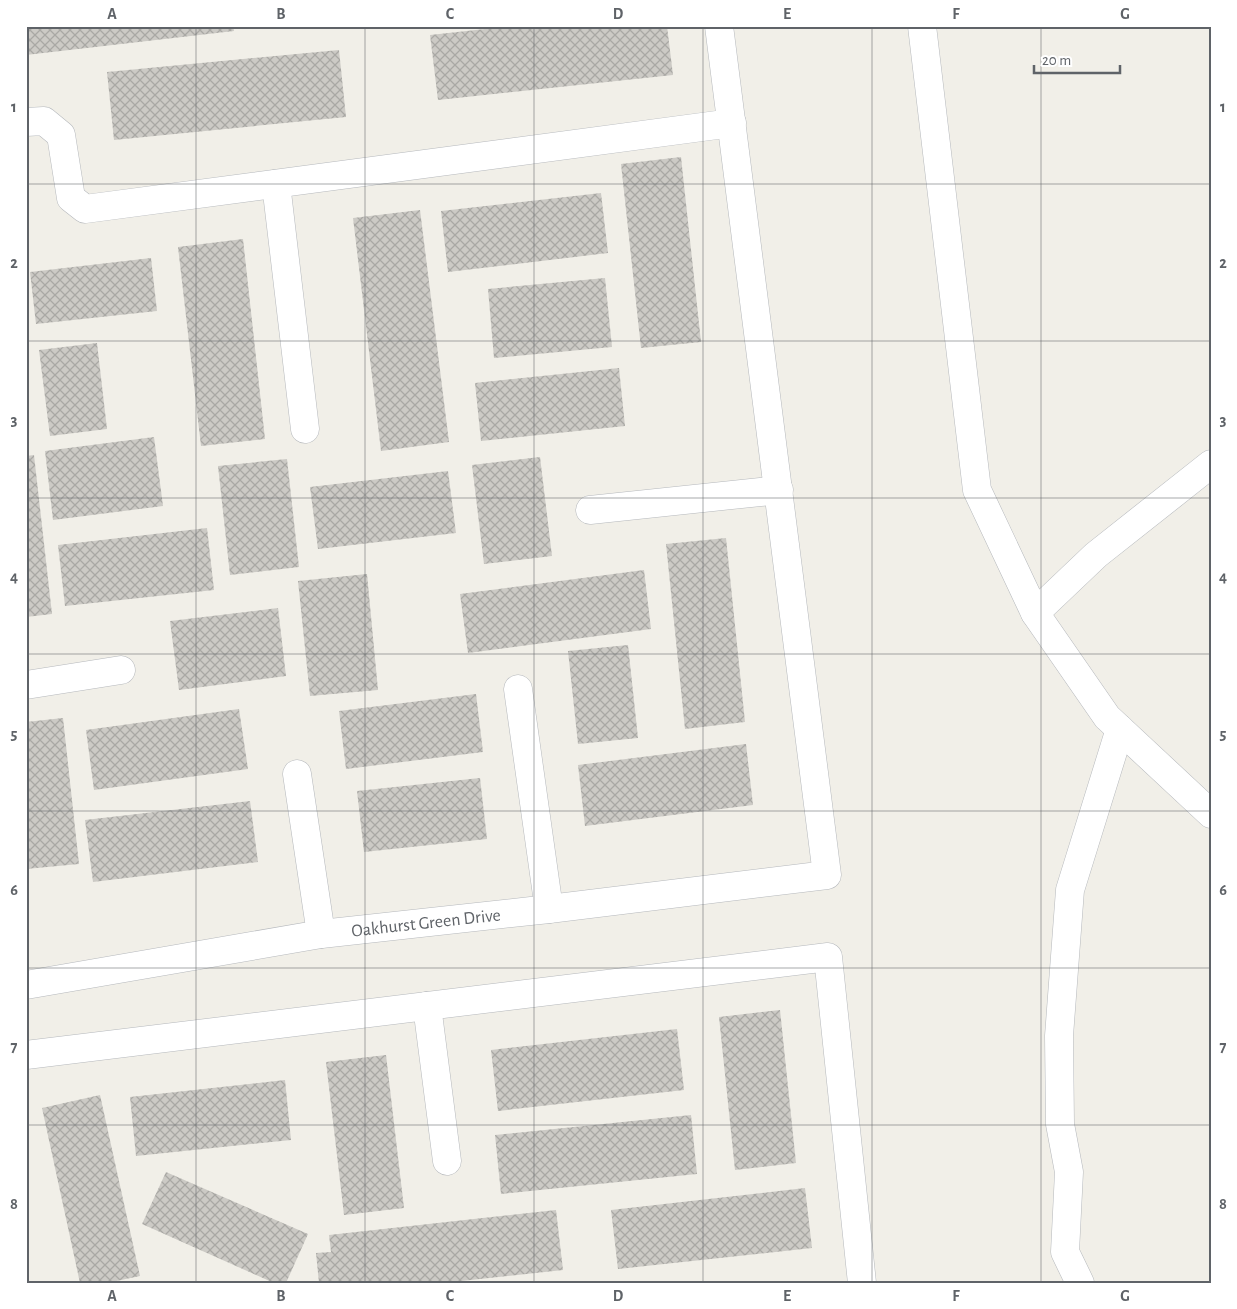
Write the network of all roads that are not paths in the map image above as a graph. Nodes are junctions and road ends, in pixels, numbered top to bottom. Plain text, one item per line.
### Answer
1 (719, 26) edge
2 (922, 26) edge
3 (26, 122) edge
4 (732, 123) junction
5 (276, 184) junction
6 (305, 429) dead end
7 (1211, 464) edge
8 (779, 490) junction
9 (590, 510) dead end
10 (1035, 613) junction
11 (121, 670) dead end
12 (26, 684) edge
13 (518, 689) dead end
14 (1120, 730) junction
15 (297, 774) dead end
16 (1211, 814) edge
17 (550, 909) junction
18 (320, 934) junction
19 (26, 985) edge
20 (428, 1006) junction
21 (26, 1055) edge
22 (448, 1161) dead end
23 (862, 1283) edge
24 (1080, 1283) edge

1 - 4 street
2 - 10 street
3 - 5 street
4 - 5 street
4 - 8 street
5 - 6 street
7 - 10 street
8 - 9 street
8 - 17 street, Oakhurst Green Drive
10 - 14 street
11 - 12 street
13 - 17 street
14 - 16 street
14 - 24 street
15 - 18 street
17 - 18 street, Oakhurst Green Drive
18 - 19 street, Oakhurst Green Drive
20 - 21 street
20 - 22 street
20 - 23 street

